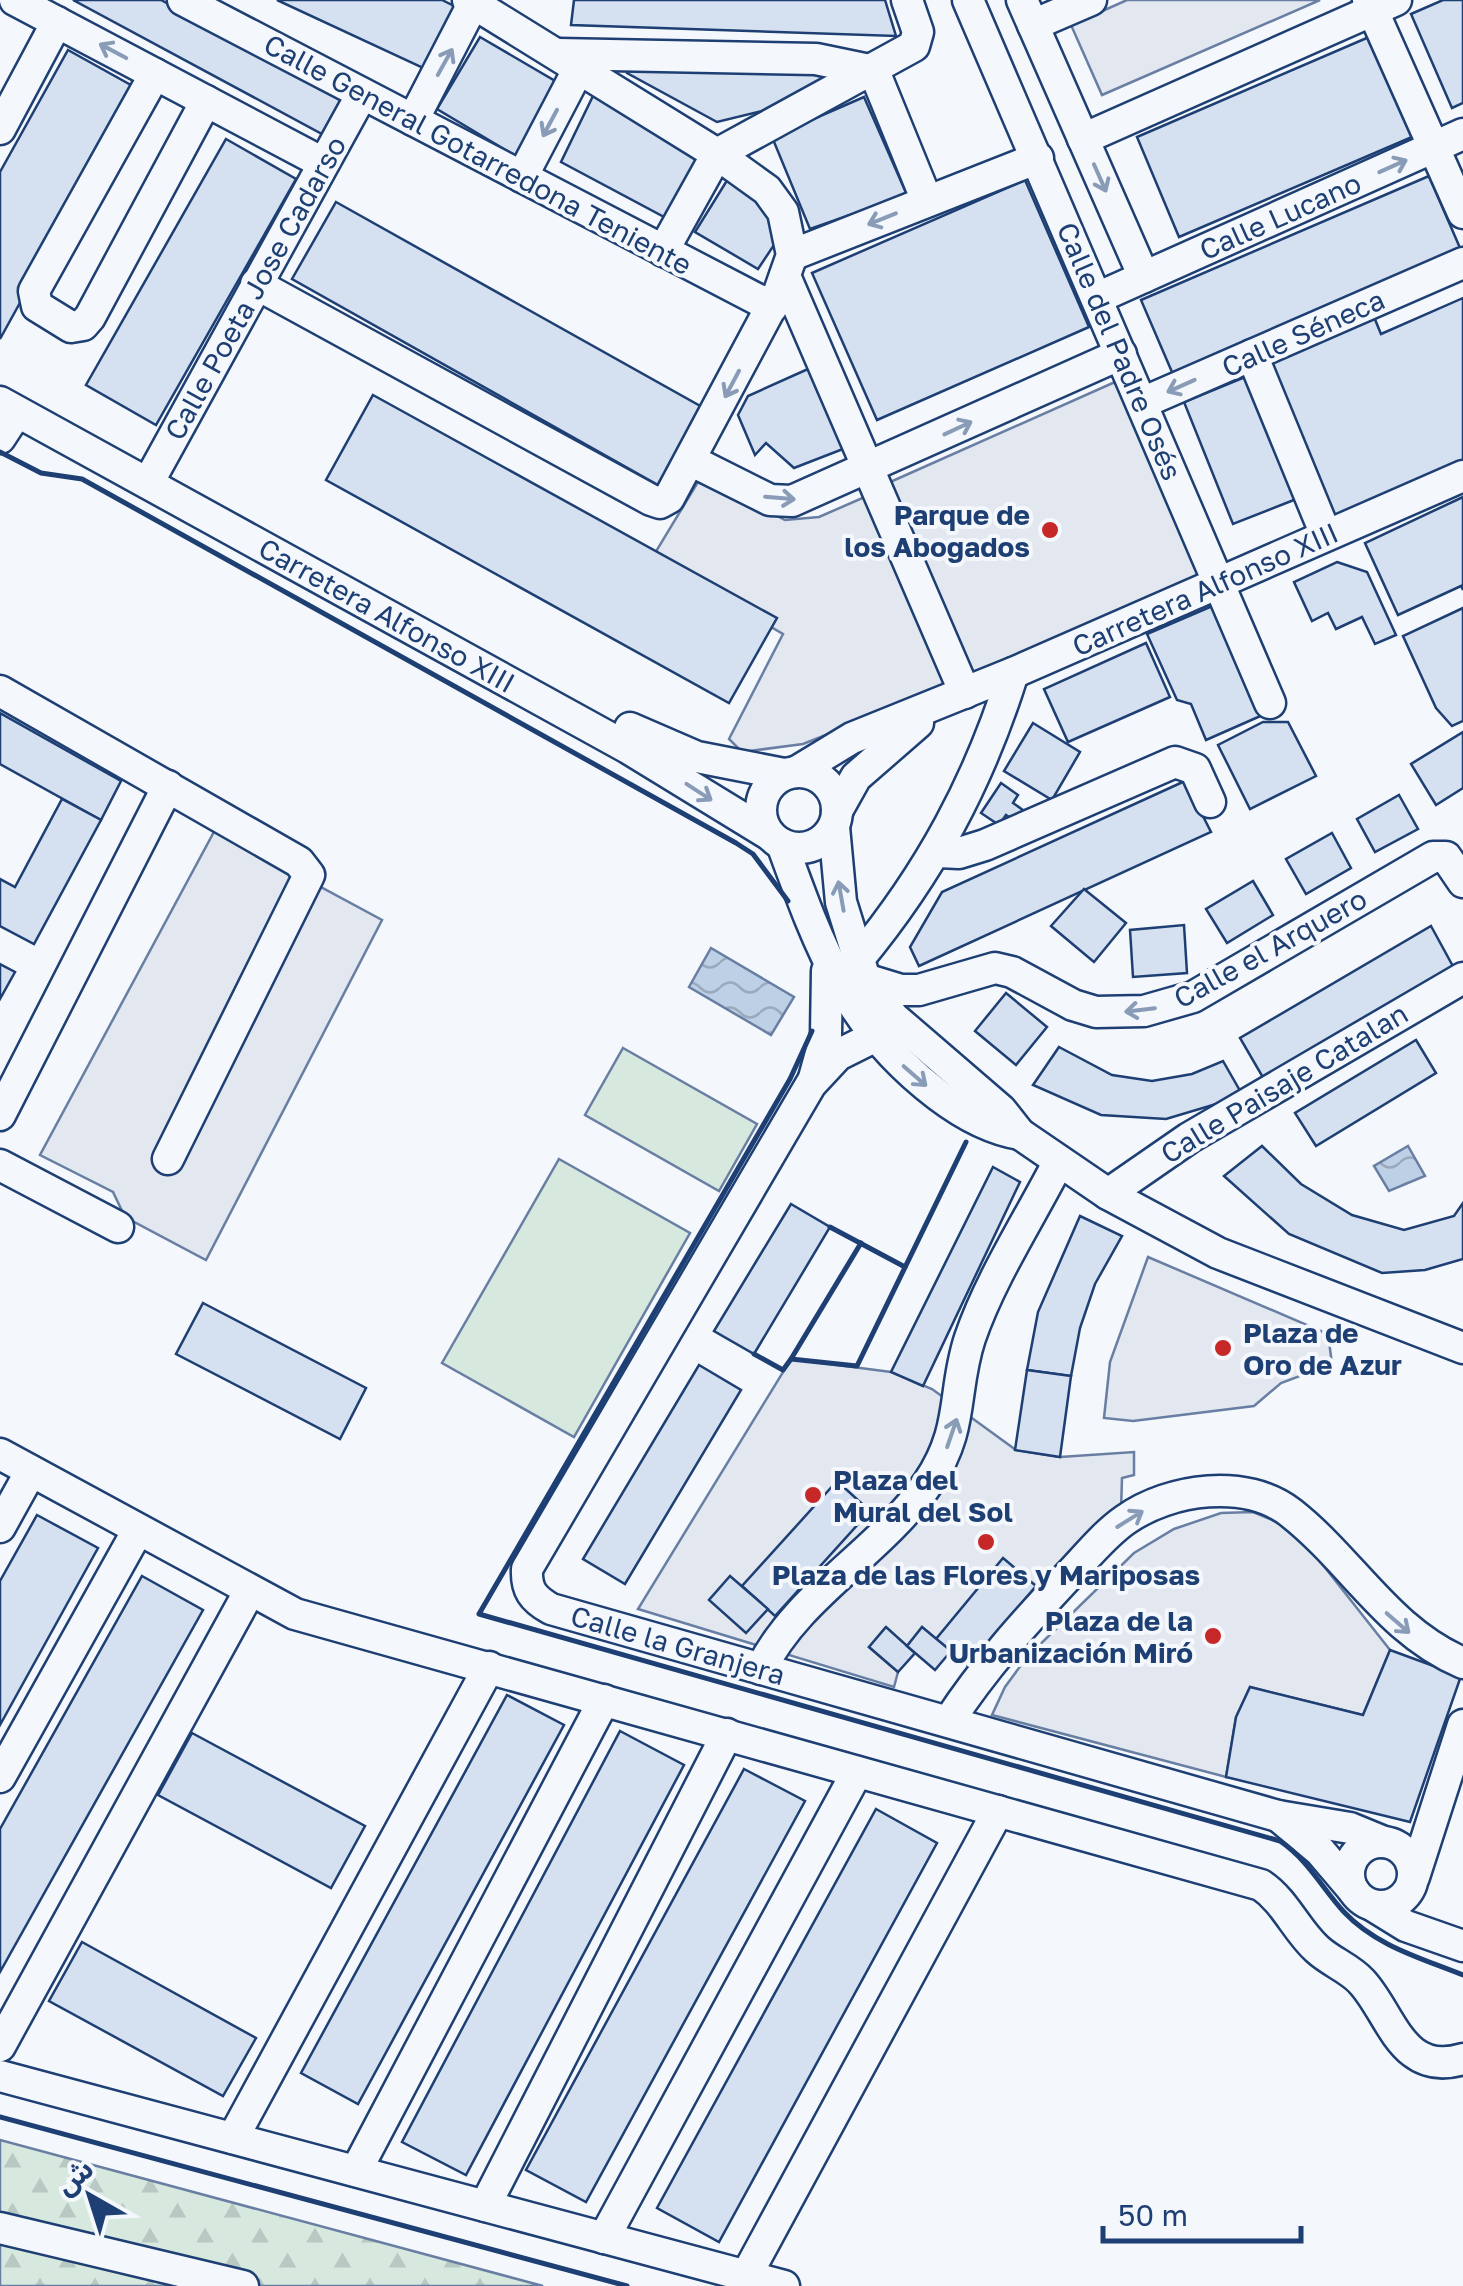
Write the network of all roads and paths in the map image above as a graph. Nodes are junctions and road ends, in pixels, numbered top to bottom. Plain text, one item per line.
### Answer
1 (5, 0) edge
2 (15, 0) edge
3 (183, 0) edge
4 (907, 0) edge
5 (968, 0) edge
6 (1090, 0) edge
7 (477, 1) edge
8 (1379, 4) edge
9 (0, 8) edge
10 (1027, 12) edge
11 (57, 22) junction
12 (567, 61) junction
13 (874, 72) junction
14 (155, 74) junction
15 (362, 94) junction
16 (206, 101) junction
17 (413, 120) junction
18 (0, 129) edge
19 (1463, 134) edge
20 (1083, 140) junction
21 (1434, 148) junction
22 (716, 154) junction
23 (1038, 158) junction
24 (323, 162) junction
25 (522, 177) junction
26 (927, 201) junction
27 (1463, 213) edge
28 (663, 250) junction
29 (1463, 263) edge
30 (788, 266) junction
31 (1144, 277) junction
32 (256, 284) junction
33 (1097, 298) junction
34 (772, 307) junction
35 (1121, 354) junction
36 (1252, 355) junction
37 (0, 381) edge
38 (1142, 403) junction
39 (8, 407) edge
40 (0, 438) edge
41 (692, 462) junction
42 (869, 469) junction
43 (152, 475) junction
44 (1463, 476) edge
45 (1326, 536) junction
46 (1219, 582) junction
47 (1013, 673) junction
48 (0, 691) edge
49 (956, 697) junction
50 (1270, 704) dead end
51 (790, 773) junction
52 (168, 786) junction
53 (1210, 802) dead end
54 (835, 819) junction
55 (776, 839) junction
56 (938, 852) junction
57 (1463, 882) edge
58 (825, 958) junction
59 (861, 970) junction
60 (1463, 978) edge
61 (874, 1037) junction
62 (811, 1084) junction
63 (0, 1114) edge
64 (1020, 1134) junction
65 (168, 1158) dead end
66 (1060, 1161) junction
67 (0, 1165) edge
68 (1108, 1194) junction
69 (118, 1227) dead end
70 (1463, 1324) edge
71 (1424, 1330) junction
72 (1463, 1348) edge
73 (0, 1454) edge
74 (31, 1471) junction
75 (0, 1527) edge
76 (138, 1530) junction
77 (249, 1592) junction
78 (1463, 1663) edge
79 (489, 1667) junction
80 (761, 1668) junction
81 (604, 1700) junction
82 (950, 1721) junction
83 (1463, 1725) edge
84 (726, 1734) junction
85 (858, 1772) junction
86 (0, 1777) edge
87 (998, 1811) junction
88 (1278, 1816) junction
89 (1432, 1827) junction
90 (1389, 1843) junction
91 (1410, 1885) junction
92 (1363, 1899) junction
93 (1426, 1931) junction
94 (1463, 1946) edge
95 (0, 2046) edge
96 (1463, 2059) edge
97 (0, 2076) edge
98 (233, 2138) junction
99 (356, 2171) junction
100 (485, 2206) junction
101 (0, 2228) edge
102 (604, 2238) junction
103 (746, 2276) junction
104 (243, 2286) edge
105 (784, 2286) edge

1 - 9 street
2 - 11 street
3 - 15 street, Calle General Gotarredona Teniente
4 - 13 street
5 - 23 street, Calle del Padre Osés
6 - 10 street
7 - 12 street
17 -> 7 street
8 - 20 street
8 - 21 street
10 - 20 street
14 -> 11 street
11 - 18 street
12 - 13 street
12 - 22 street
12 -> 25 street
13 - 22 street
13 - 26 street
14 - 16 street
14 - 16 street
15 - 17 street, Calle General Gotarredona Teniente
15 - 24 street, Calle Poeta Jose Cadarso
16 - 24 street
17 - 25 street, Calle General Gotarredona Teniente
19 - 21 street, Calle Lucano
20 -> 31 street
21 - 27 street
31 -> 21 street, Calle Lucano
22 - 28 street
22 - 30 street
23 - 26 street
23 - 33 street, Calle del Padre Osés
24 - 32 street, Calle Poeta Jose Cadarso
25 - 28 street, Calle General Gotarredona Teniente
26 -> 30 street
28 - 34 street, Calle General Gotarredona Teniente
29 - 36 street, Calle Séneca
30 - 34 street
30 - 42 street
31 - 33 street, Calle Lucano
32 - 41 street
32 - 43 street, Calle Poeta Jose Cadarso
33 - 35 street, Calle del Padre Osés
34 -> 41 street
35 - 38 street, Calle del Padre Osés
42 -> 35 street
36 -> 38 street, Calle Séneca
36 - 45 street
37 - 43 street, Carretera Alfonso XIII
38 - 46 street, Calle del Padre Osés
39 - 40 street
39 - 43 street, Carretera Alfonso XIII
41 -> 42 street
42 - 49 street
43 - 51 street, Carretera Alfonso XIII
43 -> 55 street, Carretera Alfonso XIII
44 - 45 street, Carretera Alfonso XIII
45 - 46 street, Carretera Alfonso XIII
46 - 47 street, Carretera Alfonso XIII
46 - 50 street, Calle del Padre Osés
47 - 49 street, Carretera Alfonso XIII
47 - 56 street
48 - 52 street
49 - 51 street, Carretera Alfonso XIII
49 - 54 street, Carretera Alfonso XIII
51 - 54 street
51 - 55 street
52 - 63 street
52 - 65 street
53 - 56 street
54 - 55 street
59 -> 54 street
55 - 58 street
56 - 59 street
57 -> 59 street, Calle el Arquero
58 - 61 street
58 - 62 street, Calle la Granjera
59 - 64 street
60 - 68 street, Calle Paisaje Catalan
61 - 62 street, Calle la Granjera
61 -> 64 street
62 - 80 street, Calle la Granjera
64 - 66 street
66 - 68 street
80 -> 66 street
67 - 69 street
68 - 71 street
70 - 71 street
71 - 72 street
73 - 74 street
74 - 75 street
74 - 76 street
76 - 77 street
76 - 86 street
77 - 79 street
77 - 95 street
82 -> 78 street
79 - 81 street
79 - 98 street
80 - 82 street, Calle la Granjera
81 - 84 street
81 - 99 street
82 - 88 street, Calle la Granjera
83 - 89 street
84 - 85 street
84 - 100 street
85 - 87 street
85 - 102 street
87 - 96 street
87 - 103 street
88 - 90 street, Calle la Granjera
88 - 92 street, Calle la Granjera
89 - 90 street
89 - 91 street
90 - 91 street
90 - 92 street
91 - 92 street
91 - 93 street
92 - 93 street
93 - 94 street
97 - 98 street
98 - 99 street
99 - 100 street
100 - 102 street
101 - 104 street
102 - 103 street
103 - 105 street

